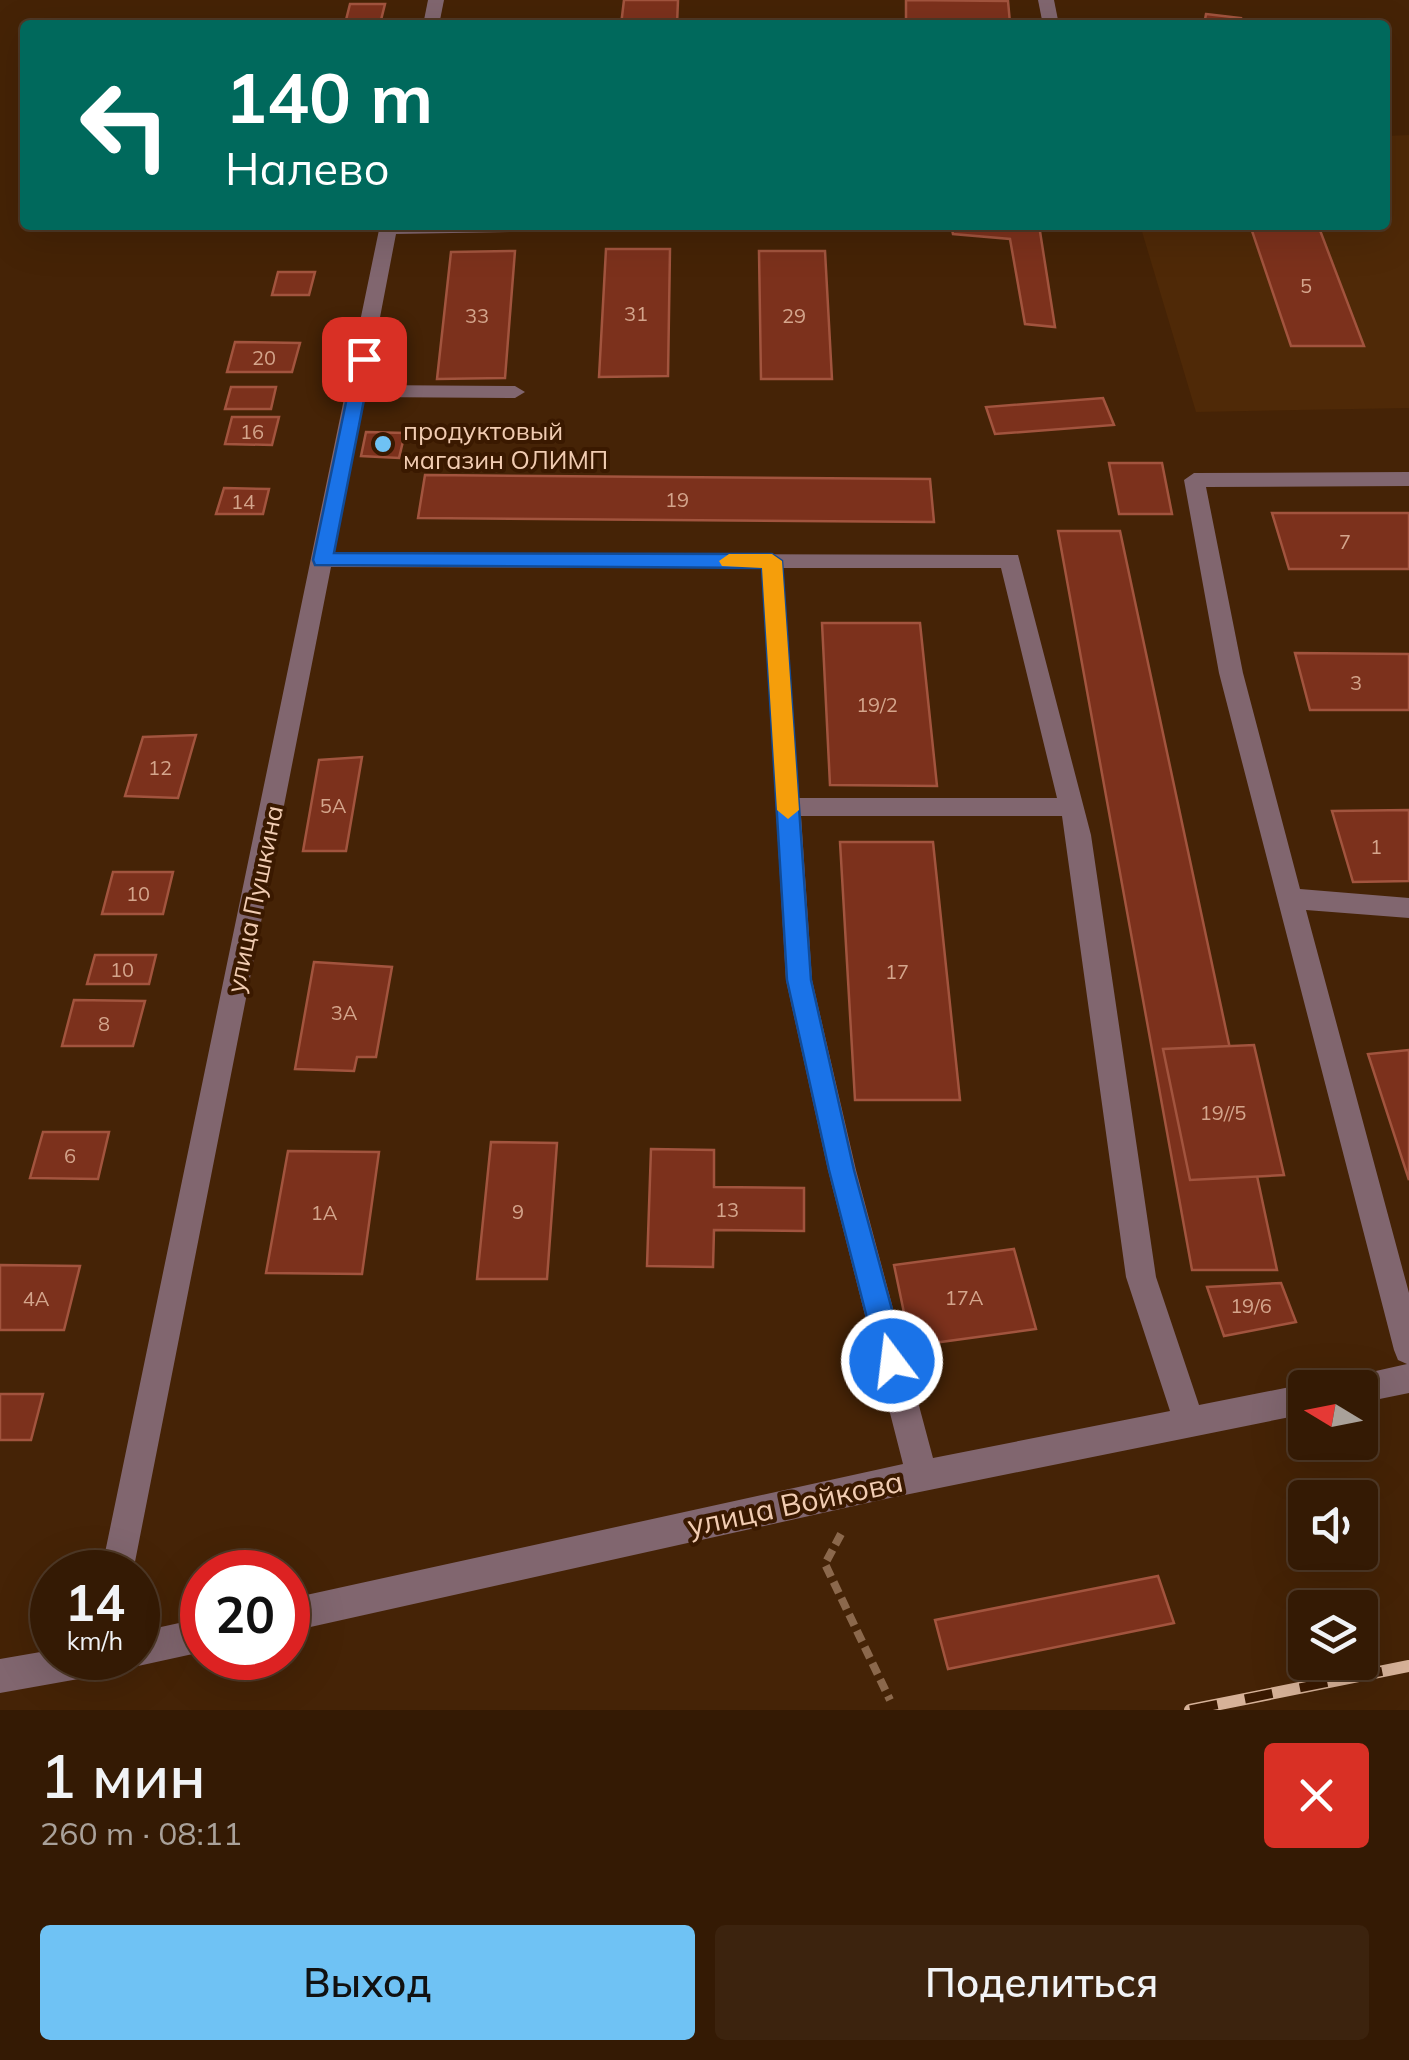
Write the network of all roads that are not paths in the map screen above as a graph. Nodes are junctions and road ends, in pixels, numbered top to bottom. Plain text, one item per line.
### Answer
1 (388, 230) edge
2 (357, 392) junction
3 (515, 392) dead end
4 (1409, 479) edge
5 (322, 560) junction
6 (772, 561) junction
7 (788, 807) junction
8 (1072, 807) junction
9 (1290, 898) junction
10 (1409, 908) edge
11 (1409, 1350) edge
12 (1409, 1378) edge
13 (1378, 1384) edge
14 (1288, 1402) edge
15 (1189, 1422) junction
16 (922, 1476) junction
17 (120, 1550) edge
18 (310, 1611) edge
19 (30, 1671) edge
20 (0, 1676) edge

1 - 2 street, улица Пушкина
2 - 3 street
2 - 5 street, улица Пушкина
4 - 9 street
5 - 6 street
5 - 17 street, улица Пушкина
6 - 7 street
6 - 8 street
7 - 8 street
7 - 16 street
8 - 15 street
9 - 10 street
9 - 11 street
12 - 13 street
14 - 15 street, улица Войкова
15 - 16 street, улица Войкова
16 - 18 street, улица Войкова
19 - 20 street

